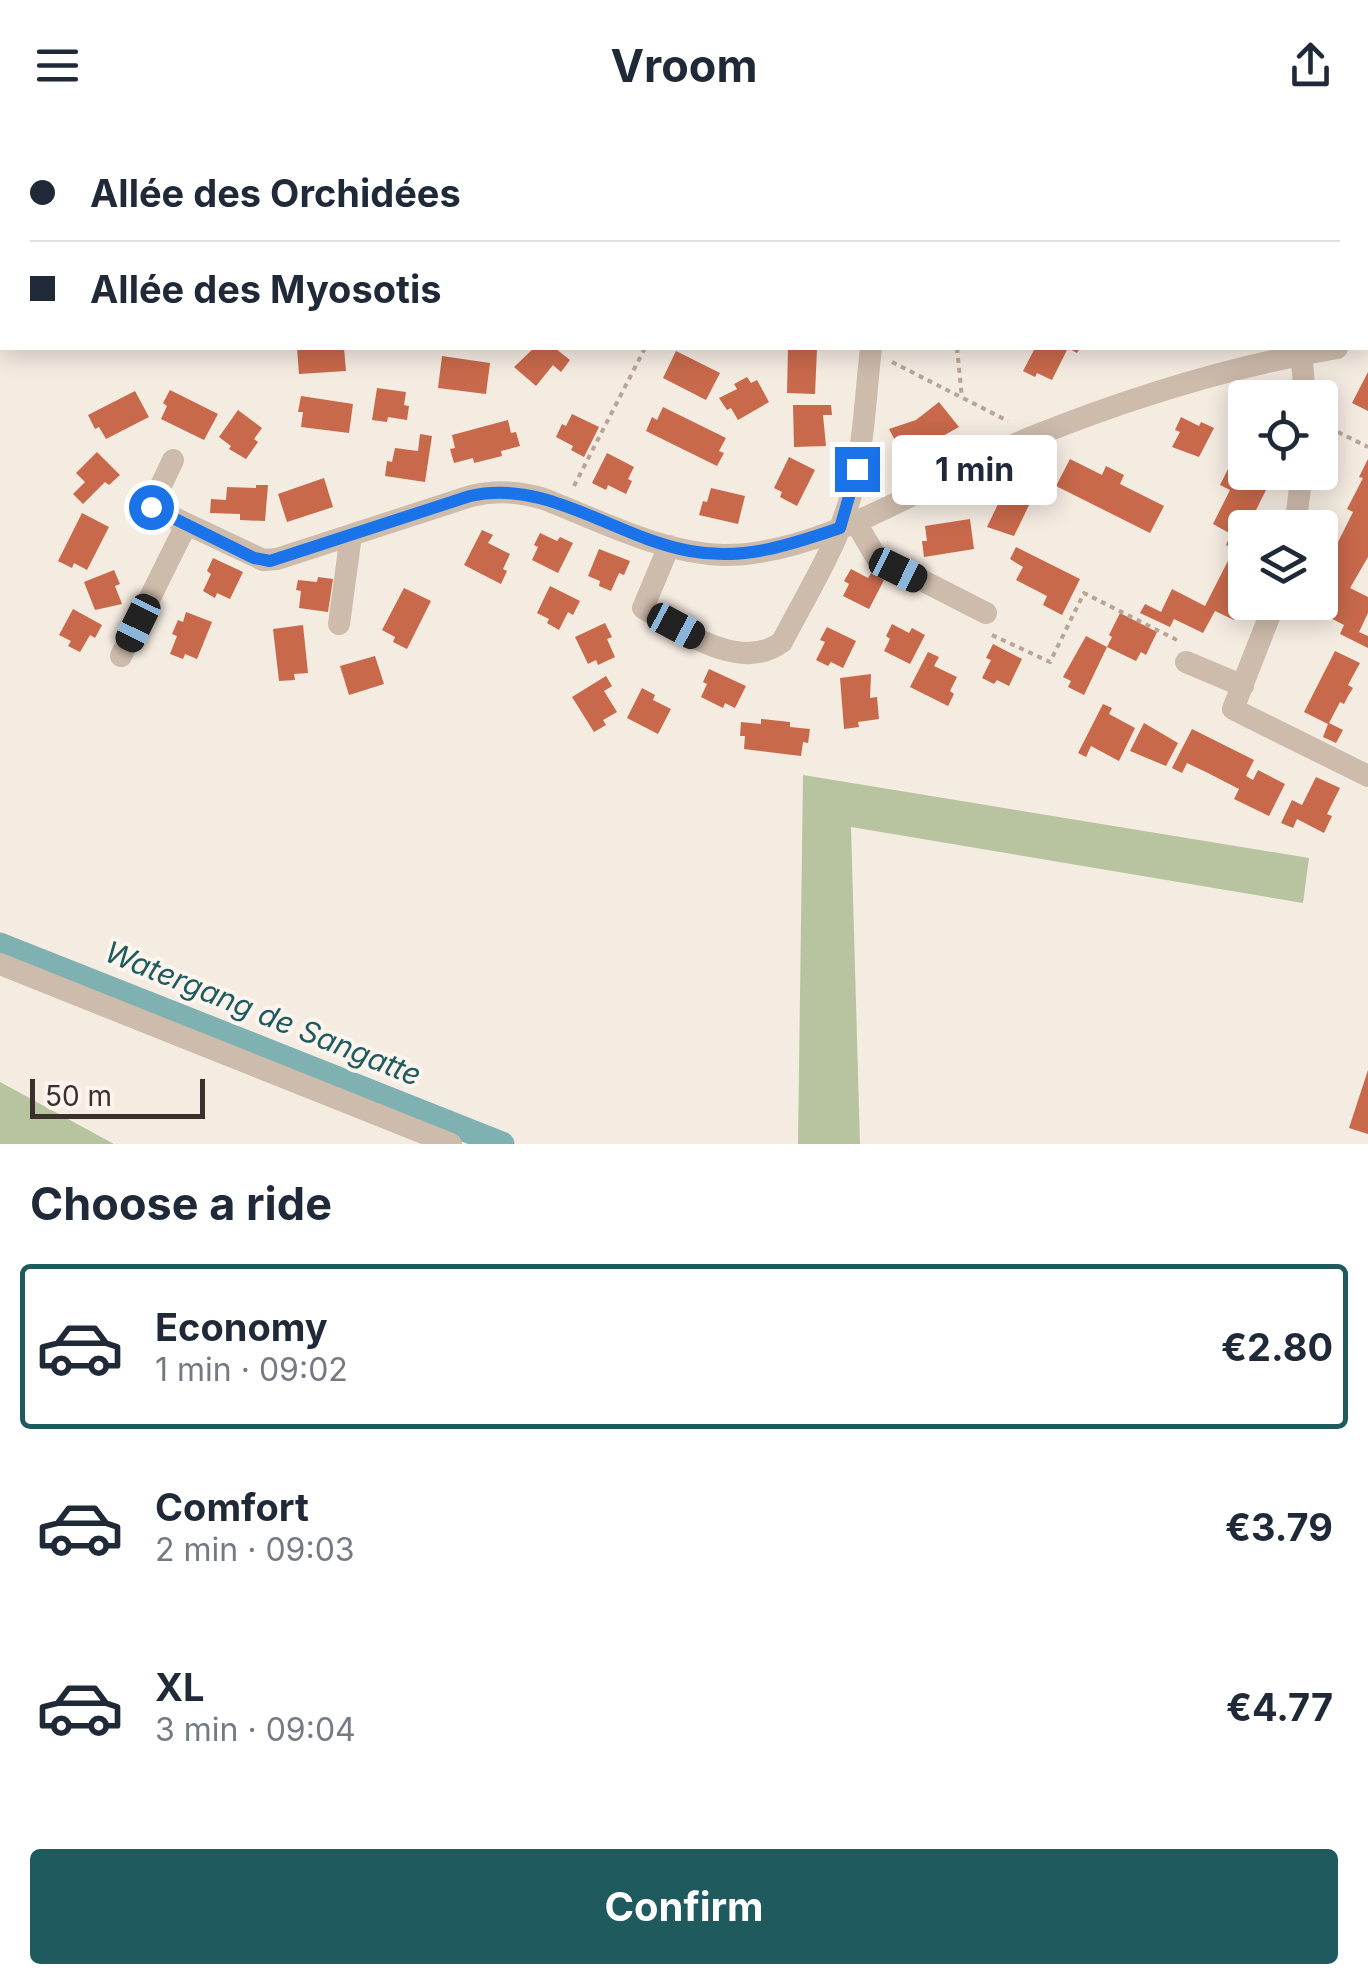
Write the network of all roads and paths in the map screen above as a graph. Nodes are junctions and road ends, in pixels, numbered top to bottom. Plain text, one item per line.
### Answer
1 (644, 350) edge
2 (870, 350) edge
3 (872, 350) edge
4 (958, 350) edge
5 (1301, 350) edge
6 (1304, 380) edge
7 (962, 398) junction
8 (1338, 432) edge
9 (1036, 436) junction
10 (1368, 447) edge
11 (173, 460) dead end
12 (564, 507) junction
13 (848, 524) junction
14 (186, 525) junction
15 (351, 535) junction
16 (669, 546) junction
17 (986, 614) joint
18 (1268, 620) edge
19 (338, 624) dead end
20 (122, 656) dead end
21 (1186, 662) joint
22 (1242, 686) junction
23 (1368, 776) edge
24 (0, 964) edge
25 (452, 1144) edge

1 - 12 path
2 - 13 street
3 - 7 path
4 - 7 path
5 - 6 street
5 - 9 street
7 - 9 path
8 - 10 path
9 - 13 street
11 - 14 street
12 - 15 street
12 - 16 street
13 - 16 street
13 - 16 street
13 - 17 street
14 - 15 street
14 - 20 street
15 - 19 street
17 - 21 path
18 - 22 street
21 - 22 street
22 - 23 street
24 - 25 street

